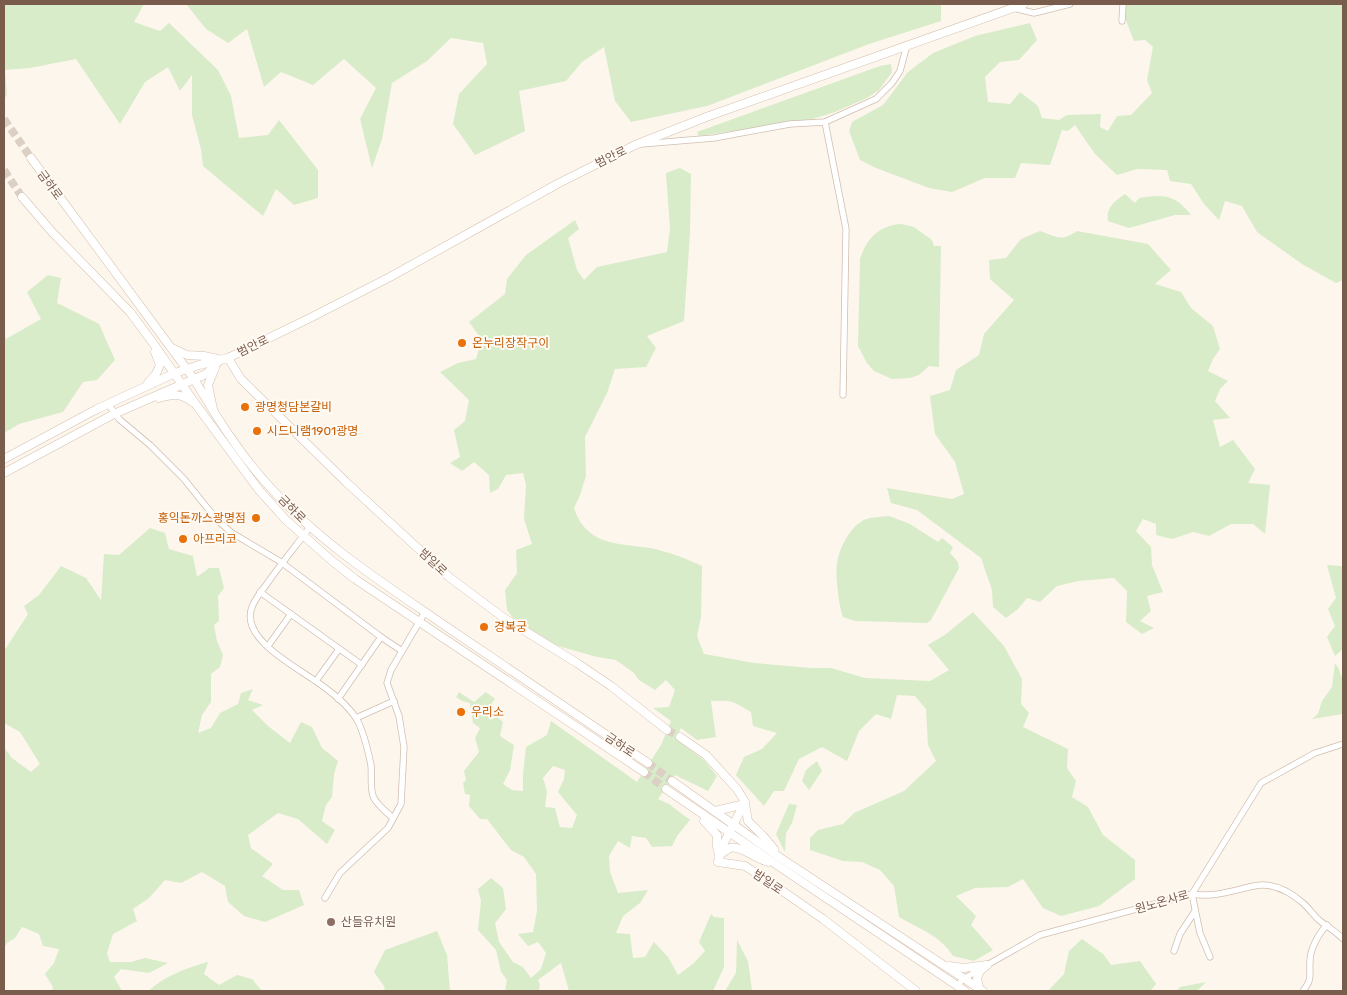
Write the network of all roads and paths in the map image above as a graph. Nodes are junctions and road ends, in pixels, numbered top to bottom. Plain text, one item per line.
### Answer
1 (1024, 4) edge
2 (1070, 4) edge
3 (1123, 4) edge
4 (1012, 8) junction
5 (1122, 21) dead end
6 (907, 45) junction
7 (825, 122) junction
8 (635, 145) junction
9 (31, 158) tunnel mouth
10 (22, 197) tunnel mouth
11 (153, 342) junction
12 (169, 346) junction
13 (228, 358) junction
14 (220, 360) junction
15 (187, 370) junction
16 (175, 373) junction
17 (194, 379) junction
18 (182, 383) junction
19 (144, 387) junction
20 (843, 395) dead end
21 (145, 401) junction
22 (108, 404) junction
23 (197, 406) junction
24 (214, 412) junction
25 (114, 414) junction
26 (4, 459) edge
27 (4, 473) edge
28 (310, 528) junction
29 (304, 536) junction
30 (281, 562) junction
31 (260, 592) junction
32 (424, 612) junction
33 (291, 614) junction
34 (418, 621) junction
35 (381, 637) junction
36 (268, 646) junction
37 (339, 649) junction
38 (402, 650) junction
39 (362, 665) junction
40 (316, 681) junction
41 (338, 699) junction
42 (394, 701) junction
43 (356, 718) junction
44 (667, 730) tunnel mouth
45 (680, 737) tunnel mouth
46 (1343, 744) edge
47 (648, 763) tunnel mouth
48 (644, 772) tunnel mouth
49 (672, 781) tunnel mouth
50 (666, 789) tunnel mouth
51 (689, 804) junction
52 (745, 804) junction
53 (715, 811) junction
54 (393, 818) junction
55 (734, 825) junction
56 (730, 834) junction
57 (719, 855) junction
58 (779, 857) junction
59 (776, 865) junction
60 (1192, 894) junction
61 (325, 898) dead end
62 (1195, 911) junction
63 (1327, 925) junction
64 (1343, 939) edge
65 (1174, 951) dead end
66 (1210, 957) dead end
67 (987, 964) junction
68 (947, 966) junction
69 (965, 978) junction
70 (957, 986) junction
71 (981, 990) edge
72 (916, 991) edge
73 (965, 991) edge
74 (1303, 991) edge

1 - 4 main road, 범안로
2 - 4 street
3 - 5 street
4 - 6 main road, 범안로
6 - 7 street
6 - 8 main road, 범안로
7 - 8 street
7 - 20 street
8 - 13 main road, 범안로
9 - 12 main road, 금하로
10 - 11 main road, 금하로
11 - 16 main road, 금하로
11 - 19 main road
12 - 14 main road
12 - 15 main road, 금하로
13 - 14 main road, 범안로
13 - 44 main road, 밤일로
14 - 15 main road, 범안로
14 - 17 main road, 범안로
14 - 24 main road
15 - 16 main road, 범안로
15 - 17 main road, 금하로
16 - 18 main road, 금하로
16 - 19 main road, 범안로
17 - 18 main road, 범안로
17 - 24 main road, 금하로
18 - 21 main road, 범안로
18 - 23 main road, 금하로
19 - 22 main road, 범안로
21 - 23 main road
21 - 25 main road, 범안로
22 - 25 street
22 - 26 main road, 범안로
23 - 29 main road, 금하로
24 - 28 main road, 금하로
25 - 27 main road, 범안로
25 - 30 street
28 - 29 street
28 - 32 main road, 금하로
29 - 30 street
29 - 34 main road, 금하로
30 - 31 street
30 - 35 street
31 - 33 street
31 - 36 street
32 - 34 street
32 - 47 main road, 금하로
33 - 36 street
33 - 37 street
34 - 38 street
34 - 48 main road, 금하로
35 - 38 street
35 - 39 street
36 - 40 street
37 - 39 street
37 - 40 street
38 - 42 street
39 - 41 street
40 - 41 street
41 - 43 street
42 - 43 street
42 - 54 street
43 - 54 street
45 - 52 main road
46 - 60 street, 원노온사로
49 - 53 main road
50 - 51 main road
51 - 56 main road
51 - 57 main road
52 - 53 main road
52 - 55 main road
52 - 58 main road
53 - 55 main road
54 - 61 street
55 - 56 main road
55 - 58 main road
56 - 57 main road
56 - 59 main road
57 - 59 main road
57 - 72 main road, 밤일로
58 - 68 main road
59 - 70 main road
60 - 62 street
60 - 63 street
60 - 67 street, 원노온사로
62 - 65 street
62 - 66 street
63 - 64 street
63 - 74 street
67 - 68 main road
67 - 69 street, 원노온사로
67 - 71 main road
68 - 69 main road
69 - 70 street, 원노온사로
69 - 71 main road
70 - 73 main road

